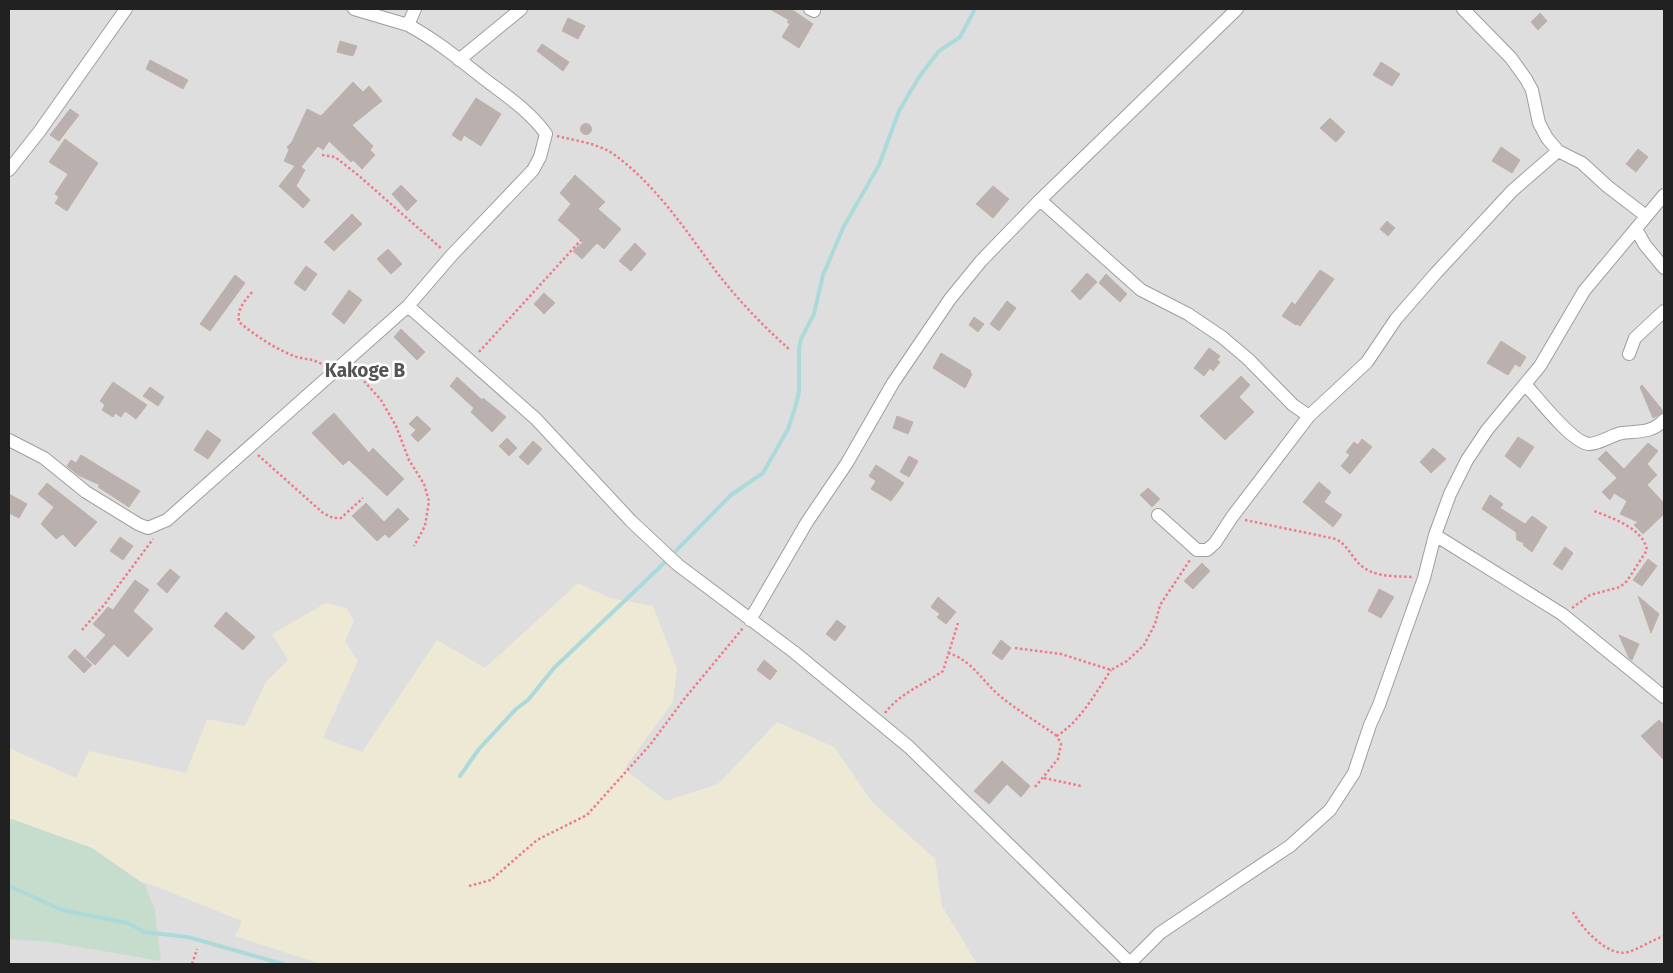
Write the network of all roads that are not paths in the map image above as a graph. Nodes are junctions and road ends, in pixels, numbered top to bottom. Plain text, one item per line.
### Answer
1 (126, 9) edge
2 (354, 9) edge
3 (415, 9) edge
4 (520, 9) edge
5 (1237, 9) edge
6 (1463, 9) edge
7 (408, 25) junction
8 (459, 60) junction
9 (1558, 151) junction
10 (9, 170) edge
11 (1664, 195) edge
12 (1040, 200) junction
13 (1646, 216) junction
14 (1636, 229) junction
15 (1664, 268) edge
16 (408, 306) junction
17 (1664, 311) edge
18 (1629, 354) dead end
19 (1526, 384) junction
20 (1309, 416) junction
21 (1664, 420) edge
22 (9, 440) edge
23 (1158, 515) dead end
24 (1436, 535) junction
25 (750, 620) junction
26 (1664, 697) edge
27 (1130, 964) edge

1 - 10 street
2 - 7 street
3 - 7 street
4 - 8 street
5 - 12 street
6 - 9 street
7 - 8 street
8 - 16 street
9 - 13 street
9 - 20 street
11 - 13 street
12 - 20 street
12 - 25 street
13 - 14 street
14 - 15 street
14 - 19 street
16 - 22 street
16 - 25 street
17 - 18 street
19 - 21 street
19 - 24 street
20 - 23 street
24 - 26 street
24 - 27 street
25 - 27 street

